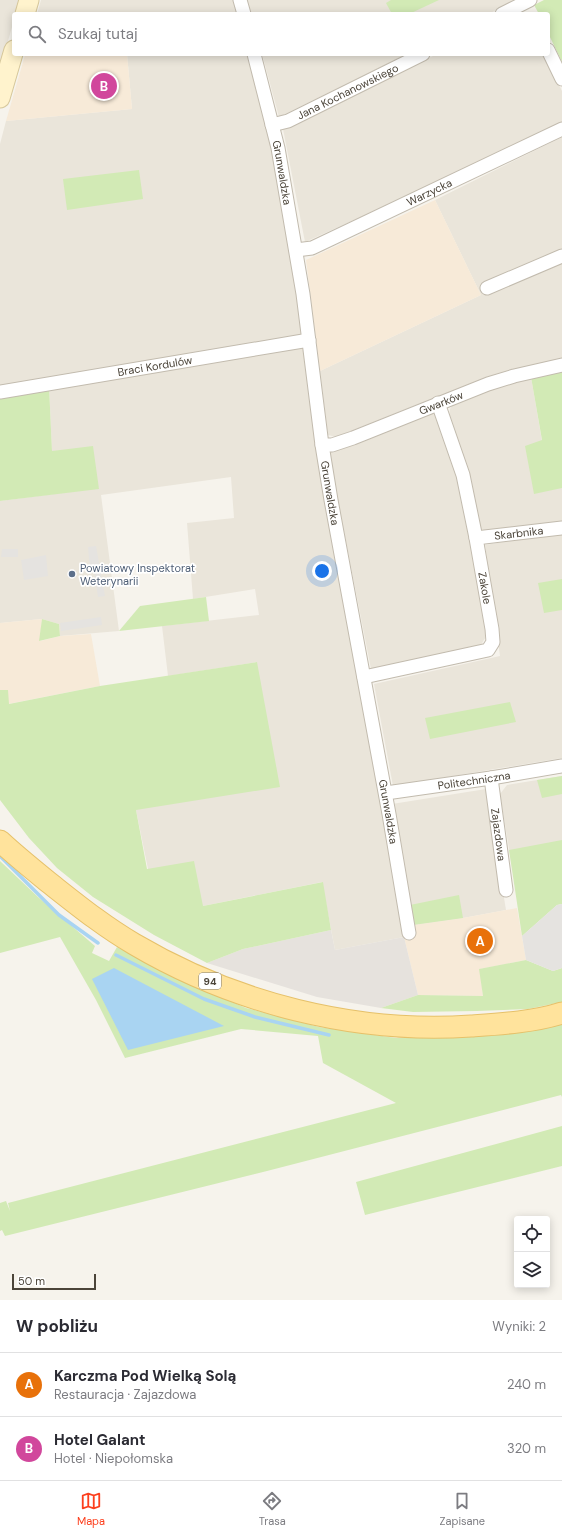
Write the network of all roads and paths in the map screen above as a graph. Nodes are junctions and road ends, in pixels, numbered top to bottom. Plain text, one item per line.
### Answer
1 (29, 0) edge
2 (240, 0) edge
3 (529, 5) edge
4 (26, 12) edge
5 (243, 12) edge
6 (508, 12) edge
7 (550, 54) edge
8 (12, 56) edge
9 (255, 56) edge
10 (419, 56) edge
11 (562, 78) edge
12 (0, 98) edge
13 (272, 125) junction
14 (562, 129) edge
15 (296, 250) junction
16 (562, 256) edge
17 (487, 288) dead end
18 (309, 340) junction
19 (562, 365) edge
20 (0, 392) edge
21 (438, 404) junction
22 (322, 445) junction
23 (562, 528) edge
24 (476, 538) junction
25 (364, 677) junction
26 (562, 766) edge
27 (491, 778) junction
28 (386, 792) junction
29 (0, 827) edge
30 (0, 841) edge
31 (39, 874) junction
32 (506, 890) dead end
33 (409, 932) dead end
34 (562, 1013) edge

1 - 4 main road
2 - 5 street
3 - 6 street
7 - 11 street
8 - 12 main road
9 - 13 street, Grunwaldzka
10 - 13 street, Jana Kochanowskiego
13 - 15 street, Grunwaldzka
14 - 15 street, Warzycka
15 - 18 street, Grunwaldzka
16 - 17 street
18 - 20 street, Braci Kordulów
18 - 22 street, Grunwaldzka
19 - 21 street, Gwarków
21 - 22 street, Gwarków
21 - 24 street, Zakole
22 - 25 street, Grunwaldzka
23 - 24 street, Skarbnika
24 - 25 street, Zakole
25 - 28 street, Grunwaldzka
26 - 27 street, Politechniczna
27 - 28 street, Politechniczna
27 - 32 street, Zajazdowa
28 - 33 street, Grunwaldzka
29 - 31 main road, 94
30 - 31 main road, 94
31 - 34 main road, 94

